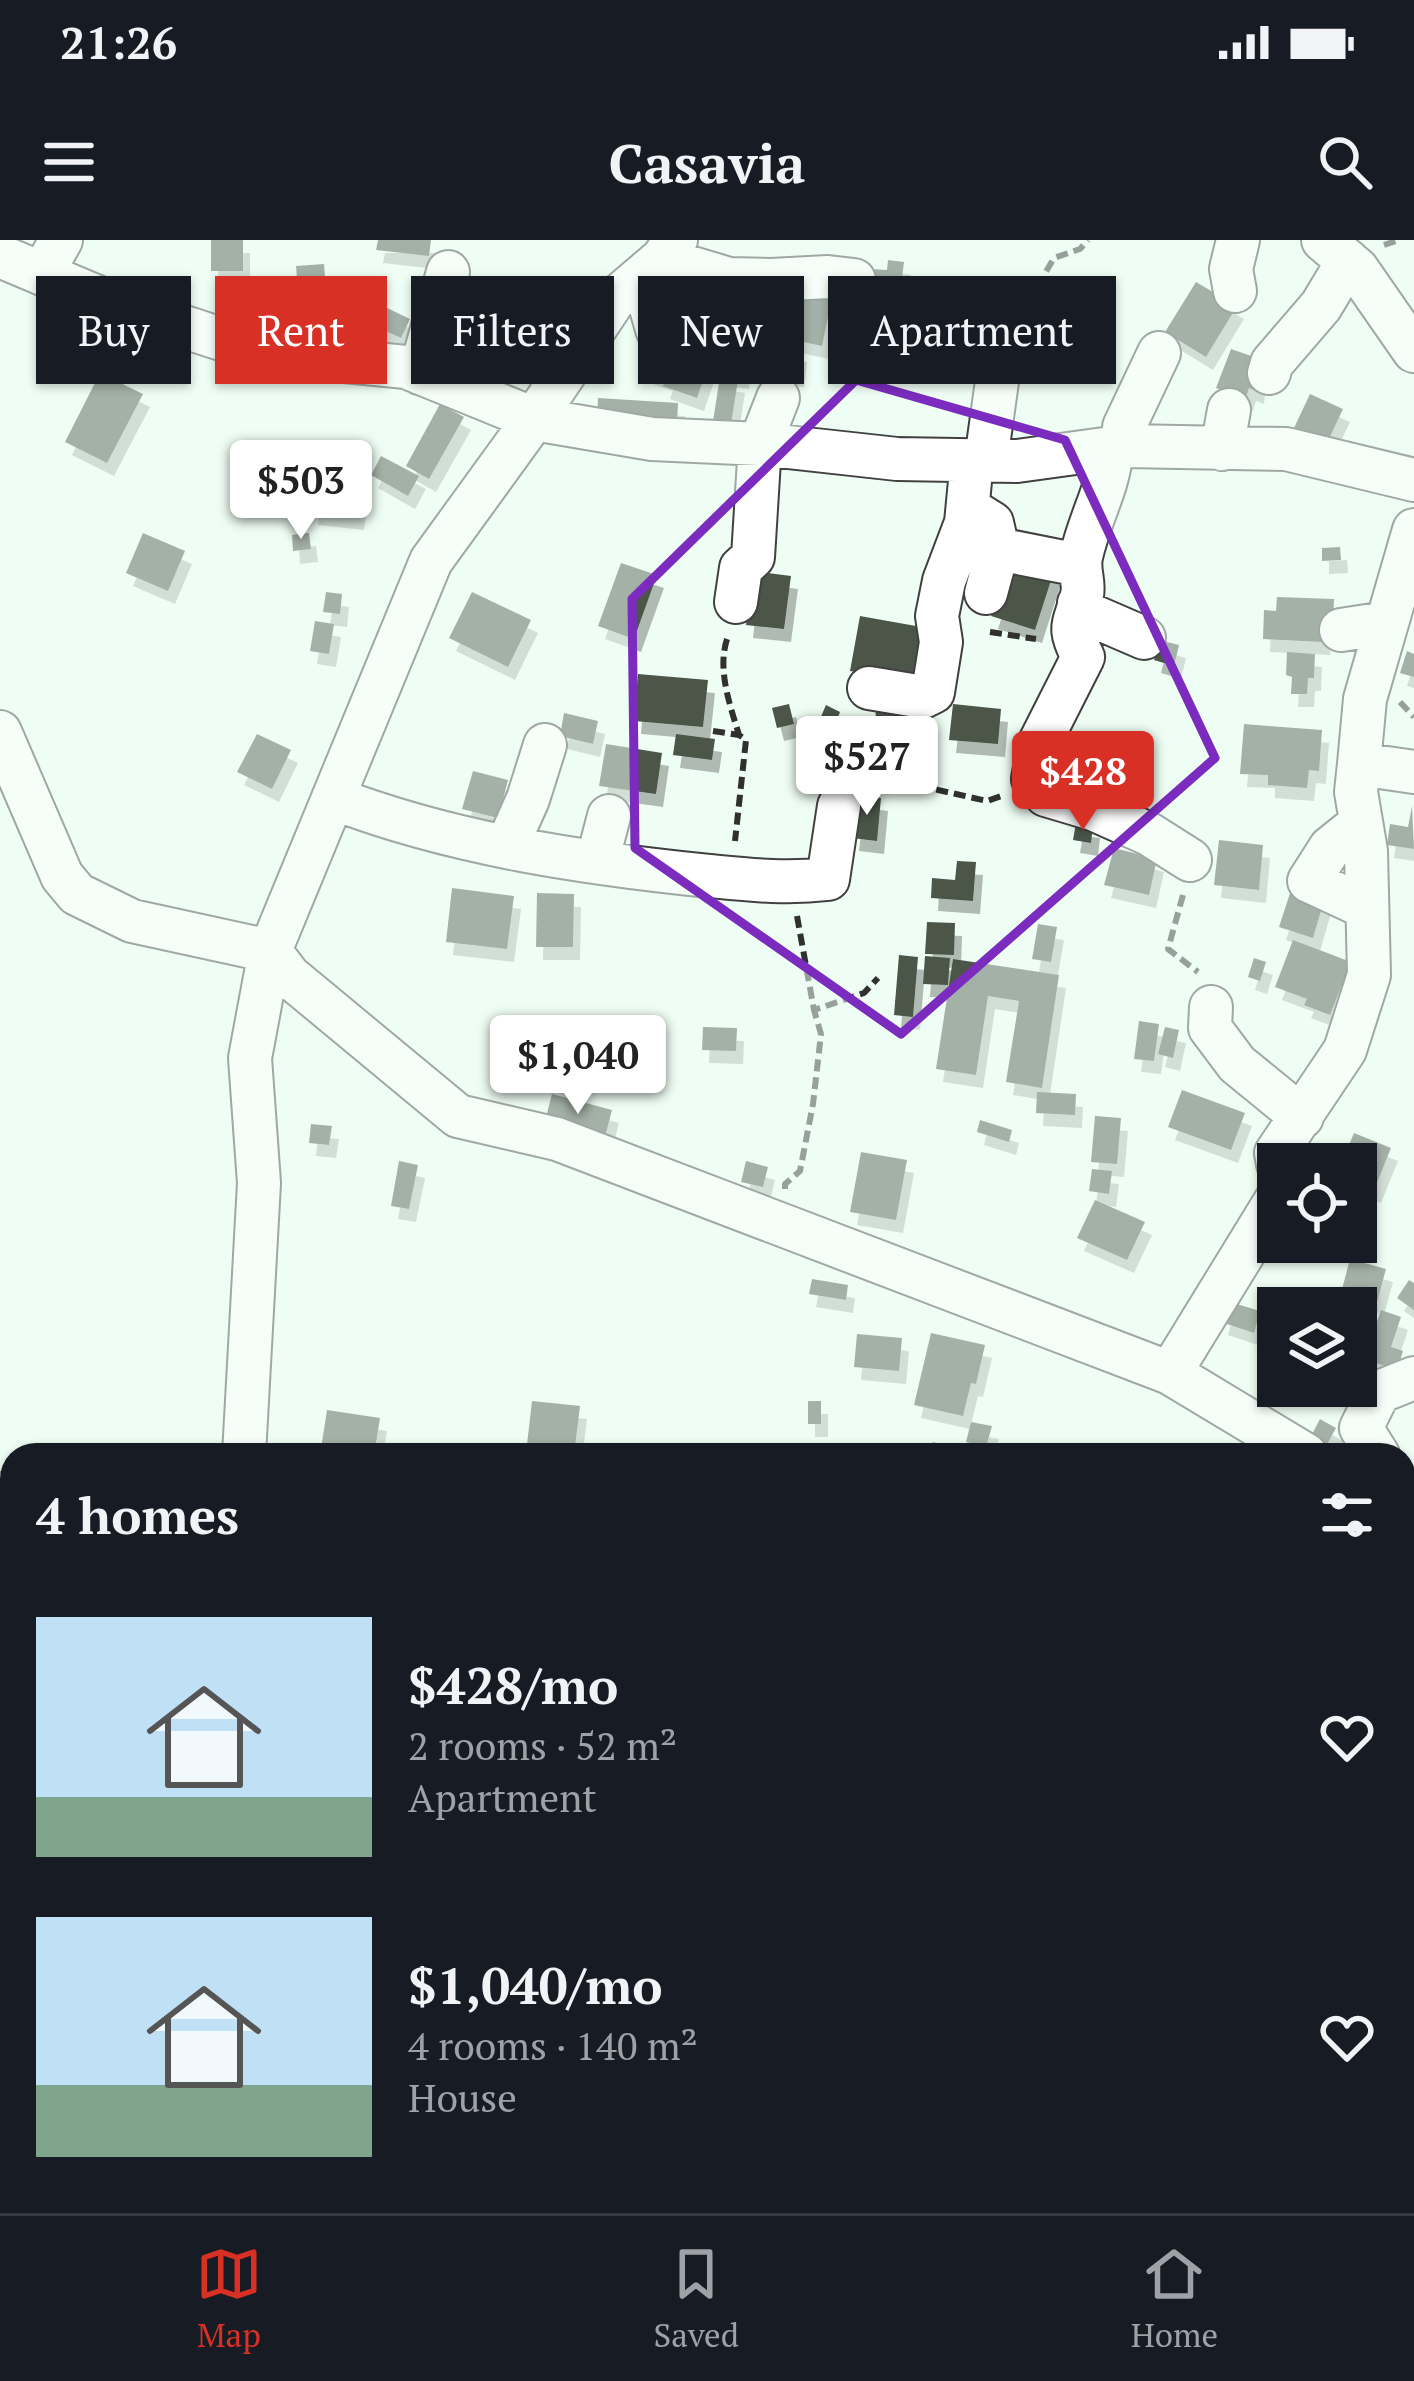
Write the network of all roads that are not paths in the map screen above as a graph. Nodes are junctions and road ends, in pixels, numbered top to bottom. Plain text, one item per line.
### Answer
1 (1238, 240) edge
2 (1335, 251) edge
3 (0, 256) edge
4 (51, 257) edge
5 (660, 258) edge
6 (448, 272) dead end
7 (447, 276) edge
8 (828, 277) edge
9 (1235, 291) dead end
10 (1414, 351) edge
11 (1159, 352) dead end
12 (411, 369) edge
13 (1269, 374) dead end
14 (447, 384) edge
15 (995, 384) edge
16 (778, 398) dead end
17 (534, 419) junction
18 (760, 444) junction
19 (1119, 447) junction
20 (979, 460) junction
21 (1414, 480) edge
22 (968, 508) junction
23 (1414, 530) edge
24 (998, 549) junction
25 (986, 593) dead end
26 (736, 602) road end
27 (1078, 612) junction
28 (1381, 634) edge
29 (868, 688) dead end
30 (0, 732) edge
31 (545, 745) dead end
32 (1358, 764) junction
33 (1414, 772) edge
34 (333, 798) junction
35 (839, 806) dead end
36 (609, 816) dead end
37 (507, 846) junction
38 (1190, 860) road end
39 (597, 862) junction
40 (270, 951) junction
41 (1211, 1007) road end
42 (1302, 1117) junction
43 (1283, 1143) edge
44 (1257, 1231) edge
45 (1170, 1373) junction
46 (1414, 1378) edge
47 (245, 1443) edge
48 (1286, 1443) edge
49 (1370, 1443) edge

1 - 9 street
2 - 10 street
2 - 13 street
3 - 4 street
4 - 12 street
5 - 8 street
5 - 17 street
6 - 7 street
11 - 19 street
14 - 17 street
15 - 20 street
16 - 18 street
17 - 18 street
17 - 34 street
18 - 20 street
18 - 26 street
19 - 20 street
19 - 21 street
19 - 27 street
20 - 22 street
22 - 24 street
22 - 29 street
23 - 28 street
24 - 25 street
24 - 27 street
27 - 38 street
28 - 32 street
30 - 40 street
31 - 37 street
32 - 33 street
32 - 42 street
34 - 37 street
34 - 40 street
35 - 39 street
36 - 39 street
37 - 39 street
40 - 45 street
40 - 47 street
41 - 42 street
42 - 43 street
44 - 45 street
45 - 48 street
46 - 49 street

